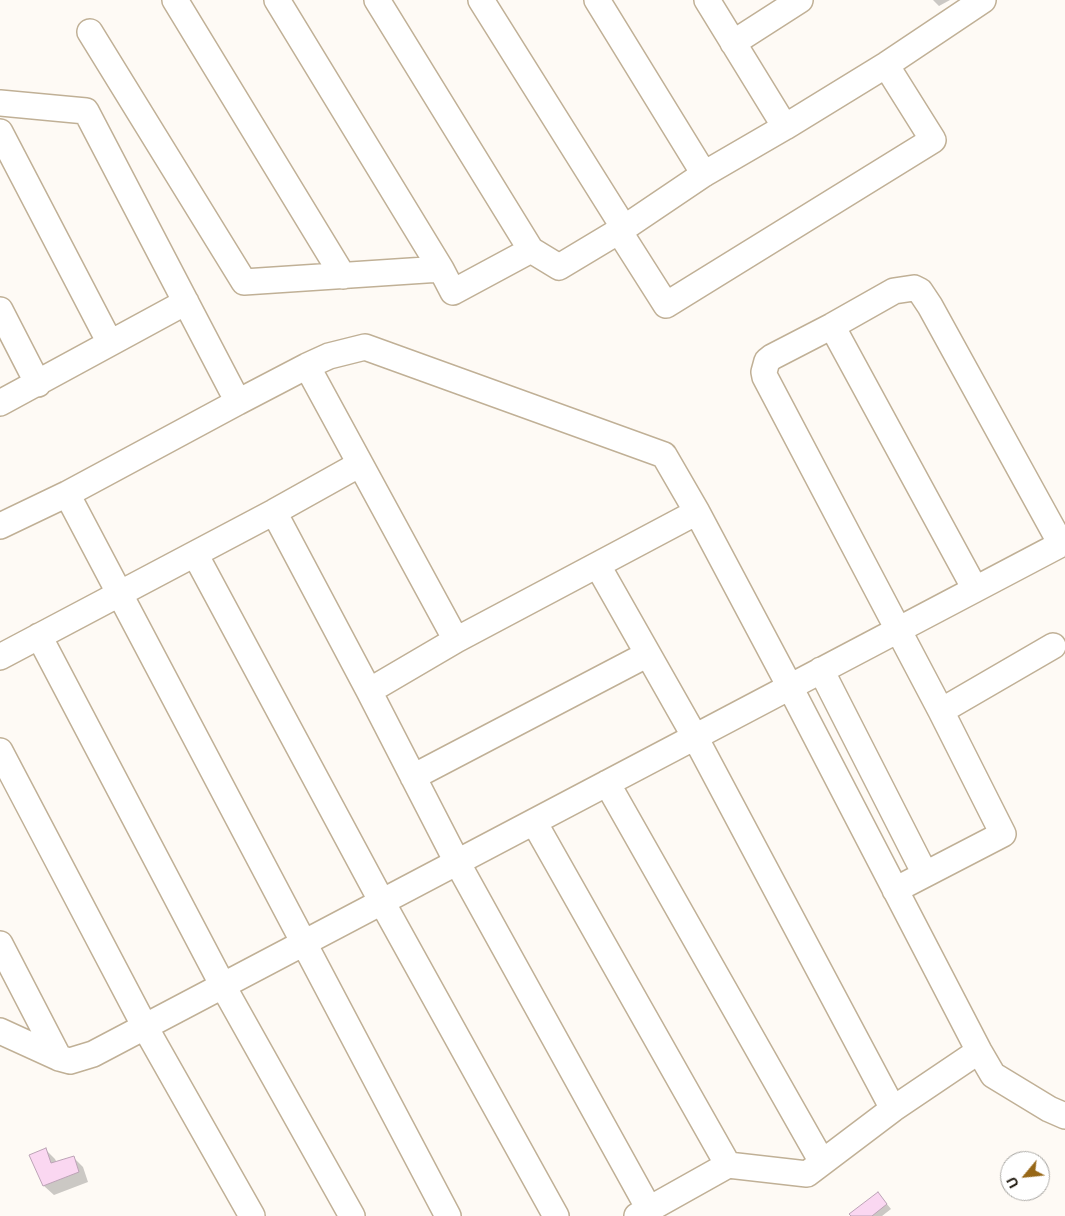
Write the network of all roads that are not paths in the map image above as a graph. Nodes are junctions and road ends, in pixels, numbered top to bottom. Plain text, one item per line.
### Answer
1 (175, 0) edge
2 (277, 0) edge
3 (377, 0) edge
4 (481, 0) edge
5 (597, 0) edge
6 (707, 0) edge
7 (800, 0) edge
8 (983, 0) edge
9 (90, 32) dead end
10 (733, 43) junction
11 (886, 65) junction
12 (0, 104) edge
13 (785, 128) junction
14 (0, 132) edge
15 (704, 174) junction
16 (621, 229) junction
17 (531, 250) junction
18 (441, 268) junction
19 (344, 276) junction
20 (186, 302) junction
21 (0, 310) edge
22 (832, 326) junction
23 (110, 343) junction
24 (307, 366) junction
25 (38, 384) junction
26 (238, 402) junction
27 (0, 403) edge
28 (360, 464) junction
29 (67, 494) junction
30 (274, 512) junction
31 (697, 512) junction
32 (1, 523) edge
33 (1063, 543) edge
34 (195, 554) junction
35 (598, 566) junction
36 (975, 589) junction
37 (120, 594) junction
38 (898, 630) junction
39 (39, 636) junction
40 (456, 640) junction
41 (1053, 646) dead end
42 (648, 654) junction
43 (0, 657) edge
44 (821, 670) junction
45 (790, 687) junction
46 (369, 690) junction
47 (941, 711) junction
48 (695, 737) junction
49 (0, 751) edge
50 (413, 777) junction
51 (607, 783) junction
52 (534, 822) junction
53 (457, 862) junction
54 (925, 874) junction
55 (895, 890) junction
56 (382, 902) junction
57 (303, 943) junction
58 (0, 944) edge
59 (223, 986) junction
60 (145, 1027) junction
61 (0, 1030) edge
62 (979, 1051) junction
63 (59, 1058) junction
64 (893, 1109) junction
65 (1065, 1116) edge
66 (822, 1162) junction
67 (728, 1165) junction
68 (643, 1213) edge
69 (252, 1216) edge
70 (352, 1216) edge
71 (448, 1216) edge
72 (556, 1216) edge

1 - 19 street
2 - 18 street
3 - 17 street
4 - 16 street
5 - 15 street
6 - 10 street
7 - 10 street
8 - 11 street
9 - 19 street
10 - 13 street
11 - 13 street
11 - 16 street
12 - 20 street
13 - 15 street
14 - 23 street
15 - 16 street
16 - 17 street
17 - 18 street
18 - 19 street
20 - 23 street
20 - 26 street
21 - 25 street
22 - 33 street
22 - 36 street
22 - 38 street
23 - 25 street
24 - 26 street
24 - 28 street
24 - 31 street
25 - 27 street
26 - 29 street
28 - 30 street
28 - 40 street
29 - 32 street
29 - 37 street
30 - 34 street
30 - 46 street
31 - 35 street
31 - 45 street
33 - 36 street
34 - 37 street
34 - 56 street
35 - 40 street
35 - 42 street
36 - 38 street
37 - 39 street
37 - 57 street
38 - 44 street
38 - 47 street
39 - 43 street
39 - 59 street
40 - 46 street
41 - 47 street
42 - 48 street
42 - 50 street
44 - 45 street
44 - 54 street
45 - 48 street
45 - 55 street
46 - 50 street
47 - 54 street
48 - 51 street
48 - 64 street
49 - 60 street
50 - 53 street
51 - 52 street
51 - 66 street
52 - 53 street
52 - 67 street
53 - 56 street
53 - 68 street
54 - 55 street
55 - 62 street
56 - 57 street
56 - 72 street
57 - 59 street
57 - 71 street
58 - 63 street
59 - 60 street
59 - 70 street
60 - 63 street
60 - 69 street
61 - 63 street
62 - 64 street
62 - 65 street
64 - 66 street
66 - 67 street
67 - 68 street

